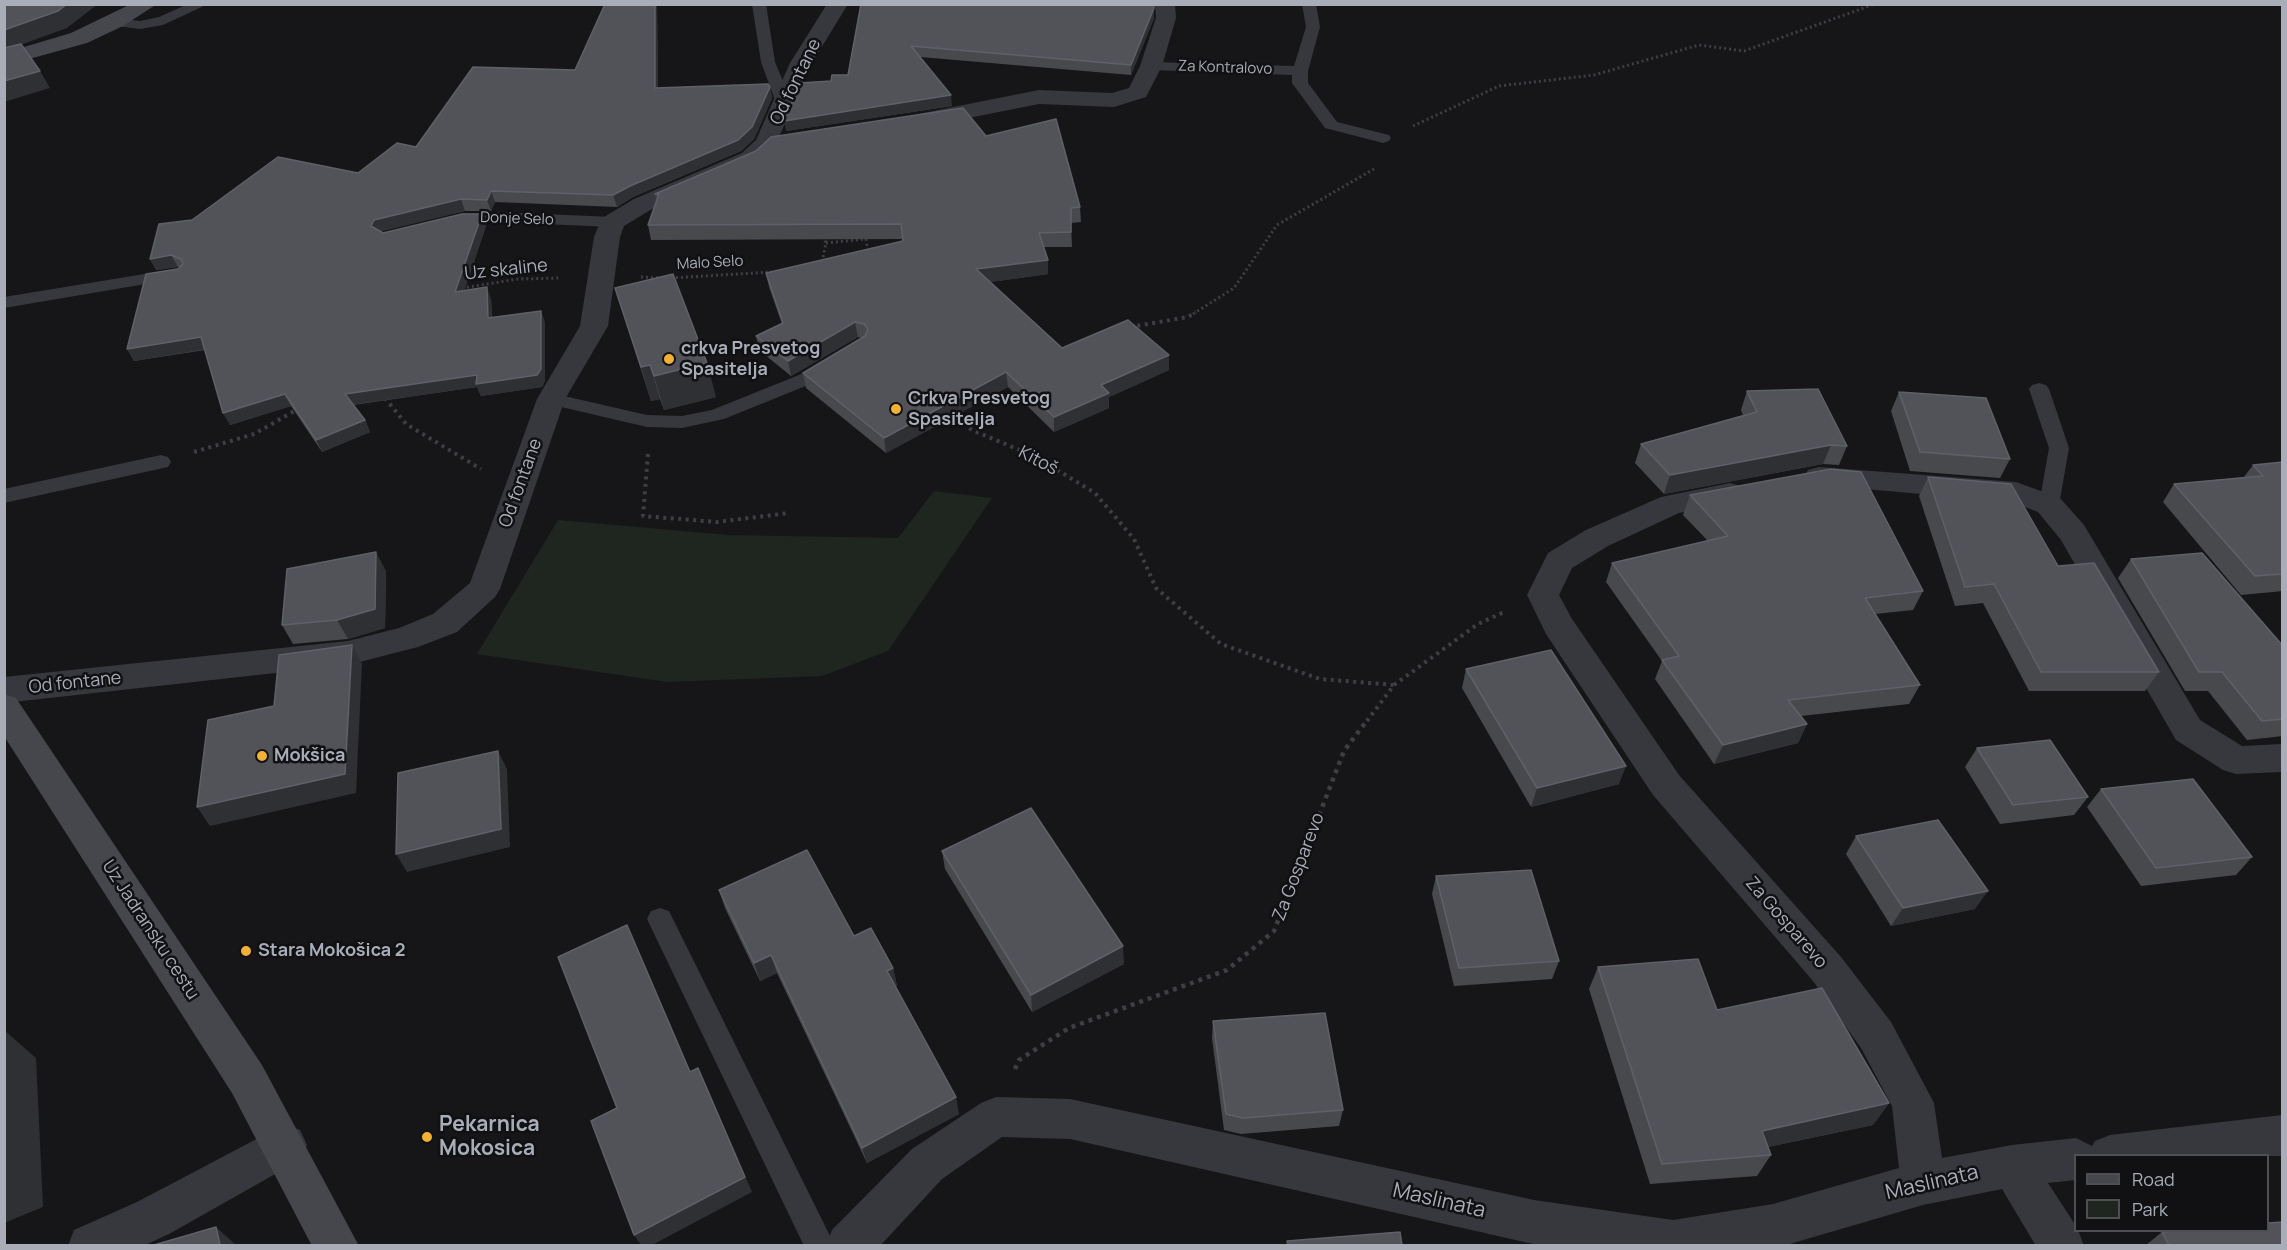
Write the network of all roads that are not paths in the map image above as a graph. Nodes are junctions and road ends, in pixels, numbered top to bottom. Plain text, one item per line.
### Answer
1 (147, 4) edge
2 (201, 4) edge
3 (759, 4) edge
4 (838, 4) edge
5 (1165, 4) edge
6 (1309, 4) edge
7 (116, 22) junction
8 (4, 60) edge
9 (1151, 66) junction
10 (1300, 70) junction
11 (784, 103) junction
12 (905, 123) edge
13 (1383, 138) dead end
14 (613, 222) junction
15 (432, 226) edge
16 (178, 274) edge
17 (4, 303) edge
18 (841, 356) edge
19 (2038, 389) dead end
20 (551, 399) junction
21 (161, 462) road end
22 (4, 496) edge
23 (2049, 505) junction
24 (6, 709) edge
25 (2283, 758) edge
26 (660, 919) dead end
27 (2283, 1137) edge
28 (285, 1145) junction
29 (2120, 1154) edge
30 (2074, 1159) edge
31 (2012, 1166) junction
32 (1923, 1183) junction
33 (90, 1245) edge
34 (337, 1245) edge
35 (820, 1245) edge
36 (848, 1245) edge
37 (2062, 1245) edge

1 - 7 main road
2 - 7 lane
3 - 11 lane
4 - 11 street, Od fontane
5 - 9 street, Za Kontralovo
6 - 10 lane
7 - 8 main road
9 - 10 lane, Za Kontralovo
9 - 12 street, Za Kontralovo
10 - 13 lane
11 - 14 street, Od fontane
14 - 15 lane, Donje Selo
14 - 20 street, Od fontane
16 - 17 lane
18 - 20 lane
19 - 23 lane
20 - 24 street, Od fontane
21 - 22 lane
23 - 25 street
23 - 32 street, Za Gosparevo
24 - 28 main road, Uz Jadransku cestu
26 - 35 lane
27 - 29 street
28 - 33 street
28 - 34 main road, Uz Jadransku cestu
30 - 31 street, Maslinata
31 - 32 street, Maslinata
31 - 37 street
32 - 36 street, Maslinata

